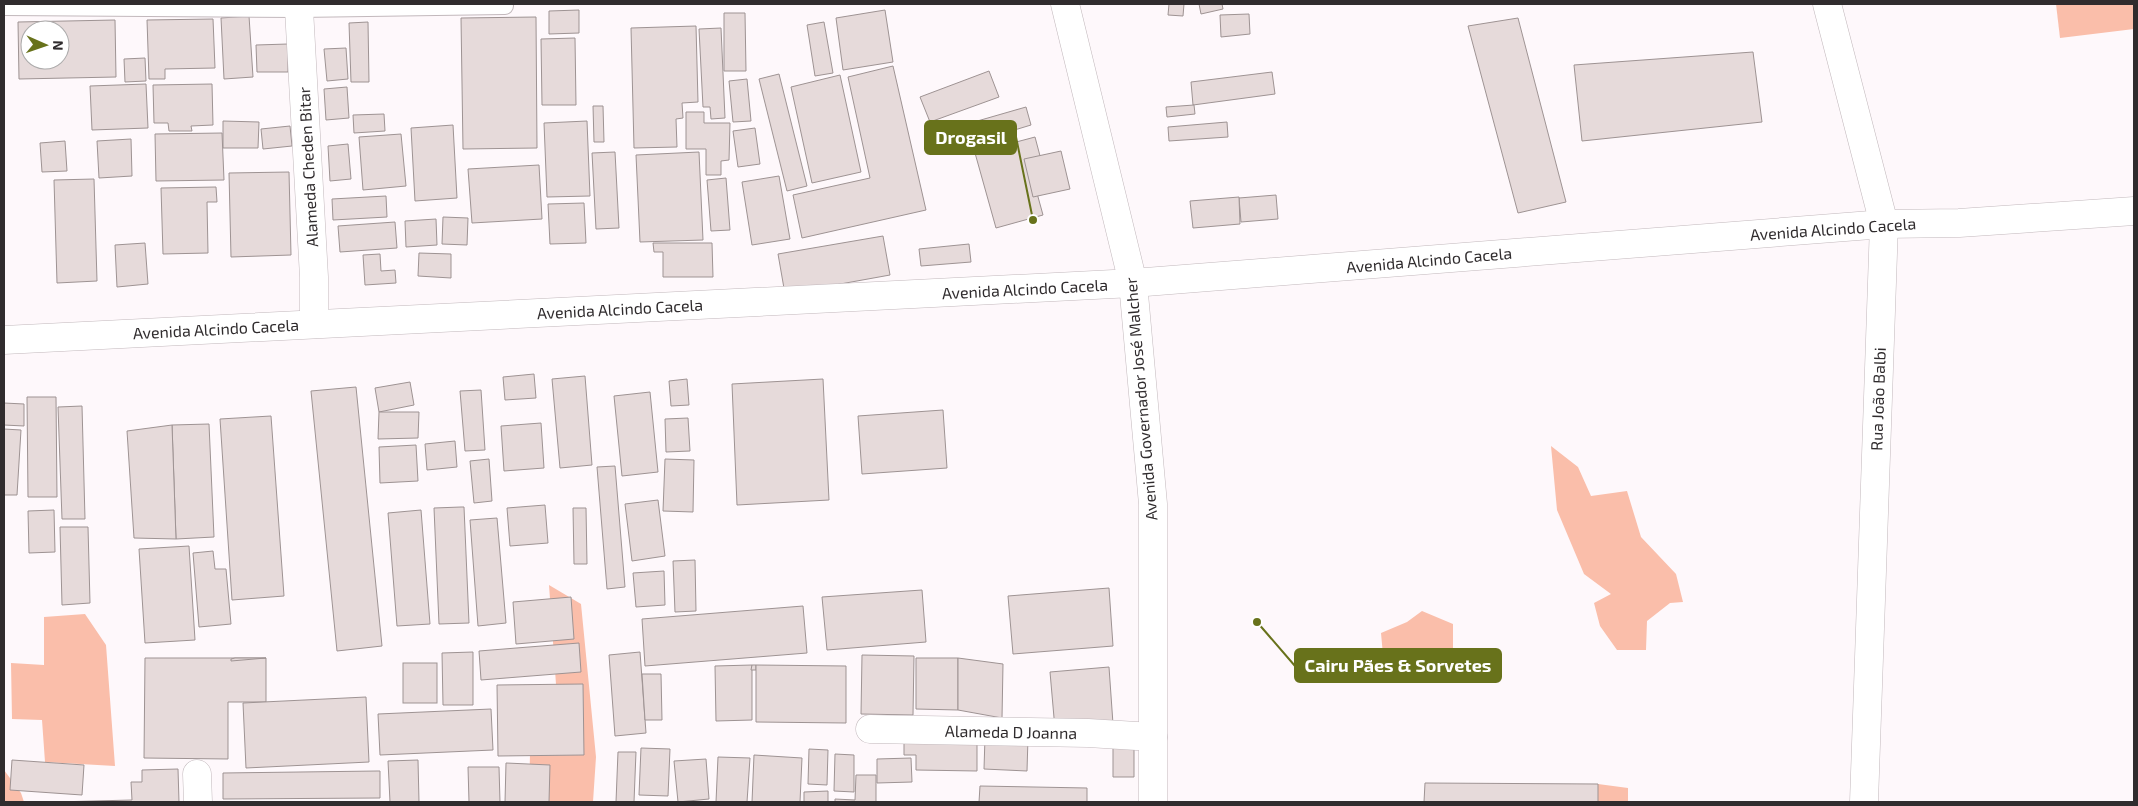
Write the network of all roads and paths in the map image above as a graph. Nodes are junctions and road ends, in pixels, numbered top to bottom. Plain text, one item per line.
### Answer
1 (1065, 4) edge
2 (1827, 4) edge
3 (506, 6) dead end
4 (4, 7) edge
5 (299, 9) junction
6 (2134, 211) edge
7 (1884, 224) junction
8 (1133, 283) junction
9 (314, 324) junction
10 (4, 340) edge
11 (870, 729) dead end
12 (1153, 737) junction
13 (197, 774) dead end
14 (198, 802) edge
15 (1153, 802) edge
16 (1864, 802) edge

1 - 8 main road, Avenida Governador José Malcher
2 - 7 main road, Rua João Balbi
3 - 5 lane
4 - 5 lane
5 - 9 main road, Alameda Cheden Bitar
6 - 7 main road, Avenida Alcindo Cacela
7 - 8 main road, Avenida Alcindo Cacela
7 - 16 main road, Rua João Balbi
8 - 9 main road, Avenida Alcindo Cacela
8 - 12 main road, Avenida Governador José Malcher
9 - 10 main road, Avenida Alcindo Cacela
11 - 12 main road, Alameda D Joanna
12 - 15 main road, Avenida Governador José Malcher
13 - 14 main road

